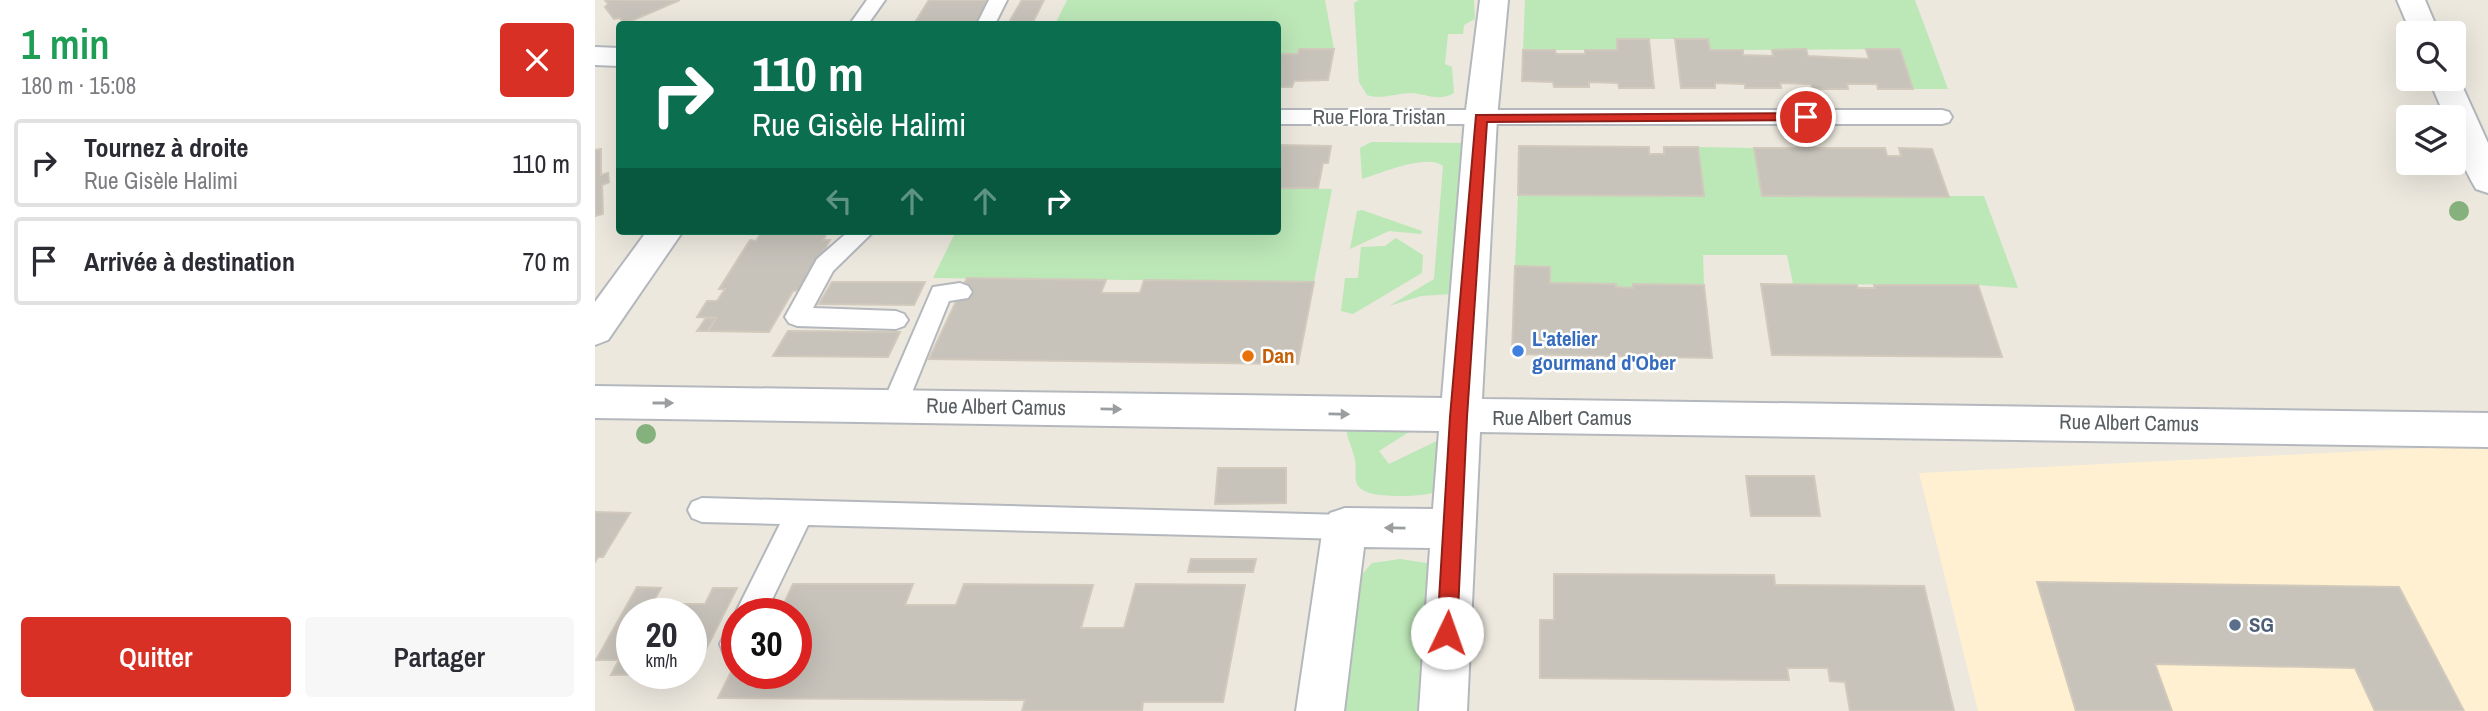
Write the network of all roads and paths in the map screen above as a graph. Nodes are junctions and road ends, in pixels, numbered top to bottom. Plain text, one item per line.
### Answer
1 (876, 0) edge
2 (998, 0) edge
3 (1494, 0) edge
4 (2411, 0) edge
5 (861, 21) edge
6 (988, 21) edge
7 (2420, 21) edge
8 (595, 56) edge
9 (616, 57) edge
10 (2449, 91) edge
11 (1281, 117) edge
12 (1942, 117) dead end
13 (1481, 118) junction
14 (2488, 181) edge
15 (663, 235) edge
16 (859, 235) edge
17 (960, 292) dead end
18 (896, 320) dead end
19 (595, 330) edge
20 (595, 402) edge
21 (895, 405) junction
22 (1458, 417) junction
23 (2488, 430) edge
24 (702, 510) dead end
25 (800, 513) junction
26 (1345, 527) junction
27 (1453, 529) junction
28 (758, 598) edge
29 (1320, 711) edge
30 (1443, 711) edge

1 - 5 lane
2 - 6 lane
3 - 13 street
4 - 7 street
8 - 9 street
10 - 14 street
11 - 13 lane, Rue Flora Tristan
12 - 13 lane, Rue Flora Tristan
13 - 22 street
15 - 19 street
16 - 18 lane
17 - 21 lane
20 -> 21 street, Rue Albert Camus
21 -> 22 street, Rue Albert Camus
22 - 23 street, Rue Albert Camus
22 - 27 street
24 - 25 lane
25 - 26 lane
25 - 28 lane
27 -> 26 street
26 - 29 street
27 - 30 street

